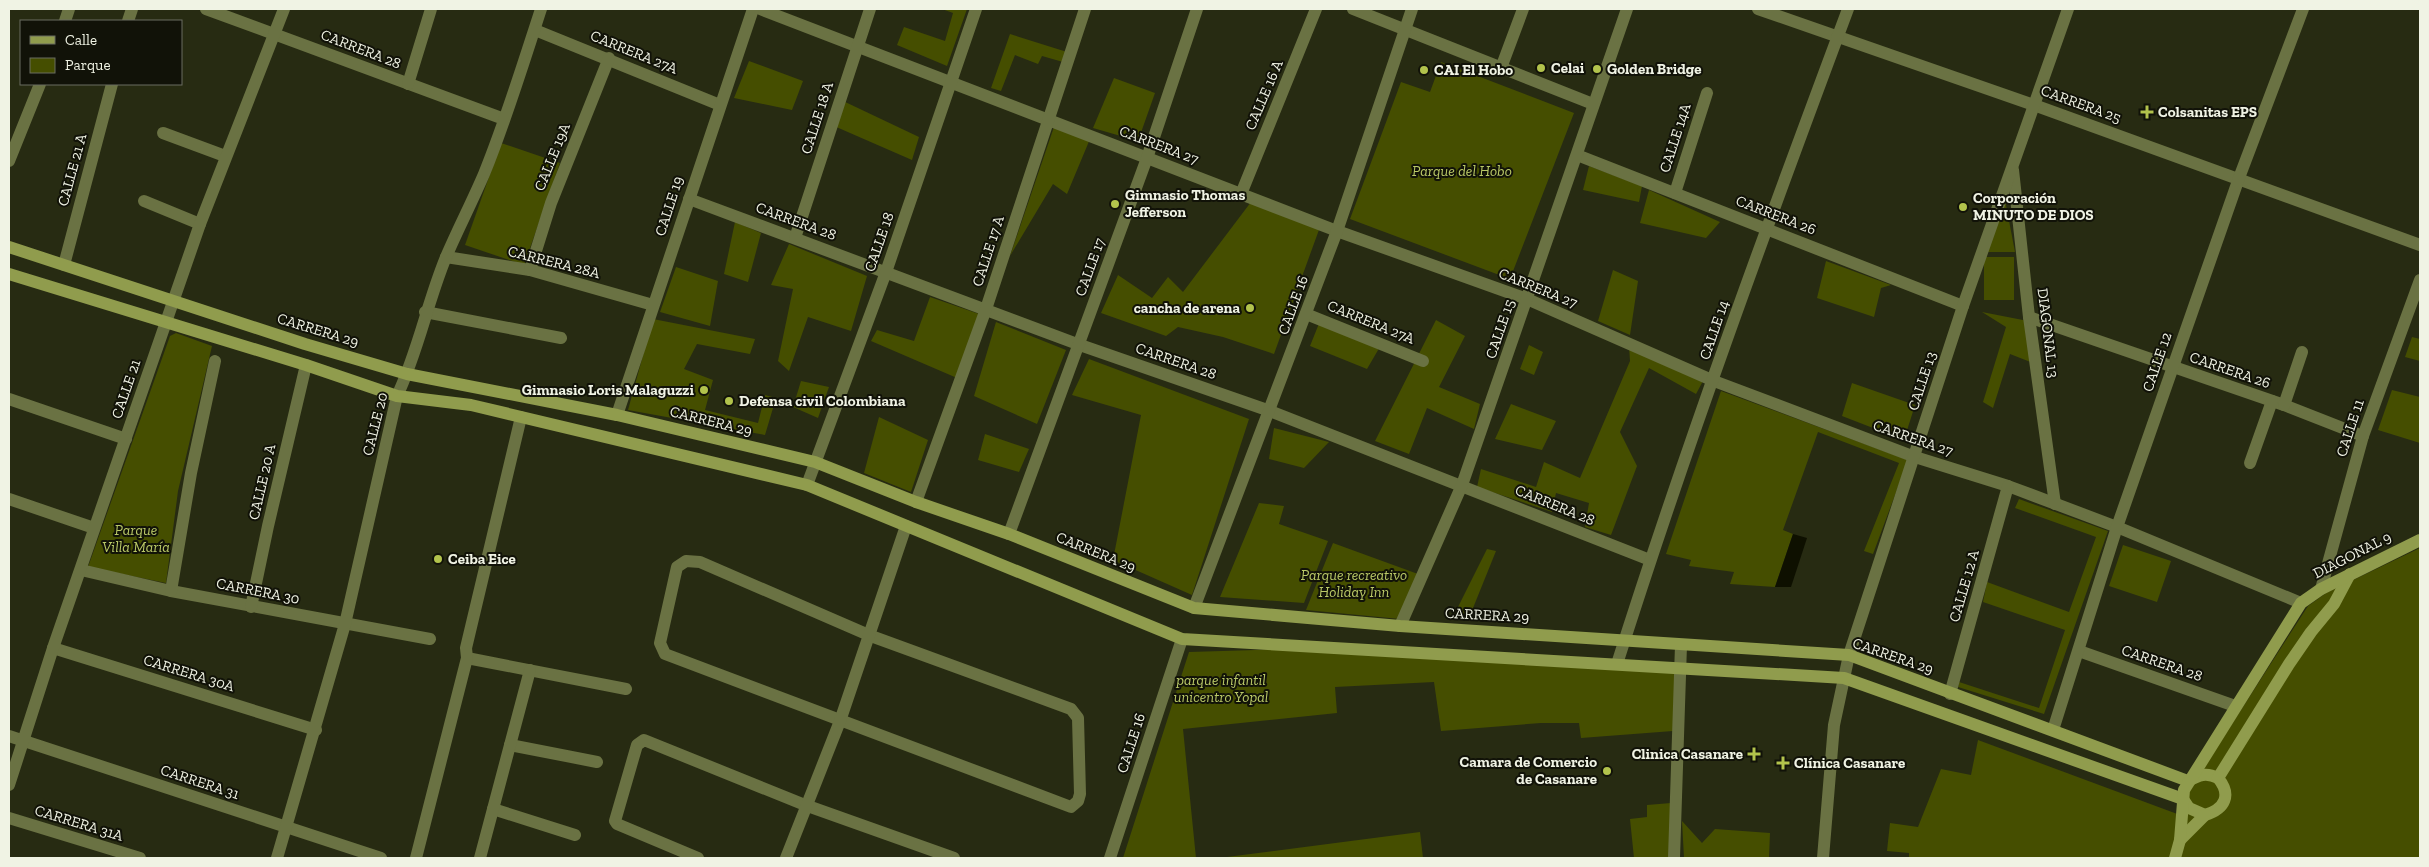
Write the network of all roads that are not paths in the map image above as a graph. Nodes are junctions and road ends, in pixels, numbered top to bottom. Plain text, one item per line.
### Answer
1 (206, 9) edge
2 (284, 9) edge
3 (431, 9) edge
4 (542, 9) edge
5 (753, 9) edge
6 (760, 9) edge
7 (870, 9) edge
8 (976, 9) edge
9 (1085, 9) edge
10 (1197, 9) edge
11 (1316, 9) edge
12 (1353, 9) edge
13 (1412, 9) edge
14 (1524, 9) edge
15 (1627, 9) edge
16 (1758, 9) edge
17 (1848, 9) edge
18 (2068, 9) edge
19 (2303, 9) edge
20 (226, 12) edge
21 (534, 30) junction
22 (1404, 30) junction
23 (274, 33) junction
24 (1838, 36) junction
25 (858, 46) junction
26 (609, 58) junction
27 (1501, 68) junction
28 (952, 83) junction
29 (408, 84) junction
30 (40, 85) edge
31 (112, 85) edge
32 (1707, 93) dead end
33 (1593, 104) junction
34 (720, 105) junction
35 (2034, 105) junction
36 (504, 119) junction
37 (1048, 119) junction
38 (163, 133) dead end
39 (1577, 155) junction
40 (225, 156) junction
41 (1147, 158) junction
42 (9, 161) edge
43 (2012, 166) junction
44 (2239, 178) junction
45 (1675, 193) junction
46 (1241, 194) junction
47 (689, 199) junction
48 (144, 202) dead end
49 (200, 224) junction
50 (1766, 230) junction
51 (1337, 231) junction
52 (795, 238) junction
53 (2420, 244) edge
54 (9, 246) edge
55 (446, 257) junction
56 (64, 264) junction
57 (530, 270) junction
58 (886, 272) junction
59 (9, 274) edge
60 (2420, 280) edge
61 (1527, 299) junction
62 (174, 302) junction
63 (653, 305) junction
64 (1963, 306) junction
65 (986, 310) junction
66 (425, 312) junction
67 (1306, 314) junction
68 (2029, 317) junction
69 (167, 323) junction
70 (561, 338) dead end
71 (1080, 344) junction
72 (2302, 352) dead end
73 (215, 361) dead end
74 (1423, 361) dead end
75 (306, 365) junction
76 (2173, 368) junction
77 (407, 374) junction
78 (1714, 381) junction
79 (397, 396) junction
80 (9, 400) edge
81 (2278, 403) junction
82 (1270, 411) junction
83 (617, 415) junction
84 (521, 417) junction
85 (2363, 436) junction
86 (126, 440) junction
87 (1915, 457) junction
88 (815, 462) junction
89 (2250, 463) dead end
90 (807, 485) junction
91 (1462, 485) junction
92 (2008, 486) junction
93 (9, 500) edge
94 (916, 502) junction
95 (2055, 504) junction
96 (906, 526) junction
97 (2117, 527) junction
98 (94, 528) junction
99 (1009, 534) junction
100 (2420, 540) edge
101 (1650, 560) junction
102 (81, 570) junction
103 (2350, 574) junction
104 (2320, 589) junction
105 (171, 591) junction
106 (2301, 603) junction
107 (251, 606) junction
108 (1194, 608) junction
109 (345, 624) junction
110 (1400, 626) junction
111 (871, 636) junction
112 (430, 639) dead end
113 (1182, 639) junction
114 (1625, 639) junction
115 (1681, 644) junction
116 (53, 648) junction
117 (2079, 651) junction
118 (1849, 655) junction
119 (467, 658) junction
120 (1617, 664) junction
121 (1678, 669) junction
122 (530, 670) junction
123 (1844, 678) junction
124 (626, 689) dead end
125 (1950, 694) junction
126 (2235, 706) junction
127 (840, 722) junction
128 (316, 730) junction
129 (2053, 730) junction
130 (9, 736) edge
131 (23, 741) junction
132 (510, 746) junction
133 (597, 762) dead end
134 (2218, 778) junction
135 (2188, 781) junction
136 (9, 785) edge
137 (2183, 799) junction
138 (805, 805) junction
139 (493, 809) junction
140 (2205, 816) junction
141 (9, 818) edge
142 (287, 828) junction
143 (575, 834) dead end
144 (2180, 840) junction
145 (140, 858) edge
146 (277, 858) edge
147 (381, 858) edge
148 (416, 858) edge
149 (480, 858) edge
150 (698, 858) edge
151 (786, 858) edge
152 (954, 858) edge
153 (1110, 858) edge
154 (1674, 858) edge
155 (1823, 858) edge
156 (2175, 858) edge

1 - 20 street, CARRERA 28
2 - 23 street, CALLE 21
3 - 29 street
4 - 21 street, CALLE 20
5 - 34 street, CALLE 19
6 - 25 street, CARRERA 27
7 - 25 street, CALLE 18 A
8 - 28 street, CALLE 18
9 - 37 street, CALLE 17 A
10 - 41 street, CALLE 17
11 - 46 street, CALLE 16 A
12 - 22 street
13 - 22 street, CALLE 16
14 - 27 street
15 - 33 street, CALLE 15
16 - 24 street, CARRERA 25
17 - 24 street, CALLE 14
18 - 35 street, CALLE 13
19 - 44 street, CALLE 12
20 - 23 street, CARRERA 28
21 - 26 street, CARRERA 27A
21 - 36 street, CALLE 20
22 - 27 street
22 - 51 street, CALLE 16
23 - 29 street, CARRERA 28
23 - 40 street, CALLE 21
24 - 35 street, CARRERA 25
24 - 50 street, CALLE 14
25 - 28 street, CARRERA 27
25 - 52 street, CALLE 18 A
26 - 34 street, CARRERA 27A
26 - 57 street, CALLE 19A
27 - 33 street
28 - 37 street, CARRERA 27
28 - 58 street, CALLE 18
29 - 36 street, CARRERA 28
30 - 42 street
31 - 56 street, CALLE 21 A
32 - 45 street, CALLE 14A
33 - 39 street, CALLE 15
34 - 47 street, CALLE 19
35 - 43 street, CALLE 13
35 - 44 street, CARRERA 25
36 - 55 street, CALLE 20
37 - 41 street, CARRERA 27
37 - 65 street, CALLE 17 A
38 - 40 street
39 - 45 street, CARRERA 26
39 - 61 street, CALLE 15
40 - 49 street, CALLE 21
41 - 46 street, CARRERA 27
41 - 71 street, CALLE 17
43 - 64 street, CALLE 13
43 - 68 street, DIAGONAL 13
44 - 53 street, CARRERA 25
44 - 76 street, CALLE 12
45 - 50 street, CARRERA 26
46 - 51 street, CARRERA 27
47 - 52 street, CARRERA 28
47 - 63 street, CALLE 19
48 - 49 street
49 - 62 street, CALLE 21
50 - 64 street, CARRERA 26
50 - 78 street, CALLE 14
51 - 61 street, CARRERA 27
51 - 67 street, CALLE 16
52 - 58 street, CARRERA 28
54 - 56 main road, CARRERA 29
55 - 57 street, CARRERA 28A
55 - 66 street, CALLE 20
56 - 62 main road, CARRERA 29
57 - 63 street, CARRERA 28A
58 - 65 street, CARRERA 28
58 - 88 street, CALLE 18
59 - 69 main road
60 - 85 street, CALLE 11
61 - 78 street, CARRERA 27
61 - 91 street, CALLE 15
62 - 69 street, CALLE 21
62 - 77 main road, CARRERA 29
63 - 83 street, CALLE 19
64 - 87 street, CALLE 13
65 - 71 street, CARRERA 28
65 - 94 street, CALLE 17 A
66 - 70 street
66 - 77 street, CALLE 20
67 - 74 street, CARRERA 27A
67 - 82 street, CALLE 16
68 - 76 street, CARRERA 26
68 - 95 street, DIAGONAL 13
69 - 75 main road
69 - 86 street, CALLE 21
71 - 82 street, CARRERA 28
71 - 99 street, CALLE 17
72 - 81 street
73 - 105 street
75 - 79 main road
75 - 107 street, CALLE 20 A
76 - 81 street, CARRERA 26
76 - 97 street, CALLE 12
77 - 79 street, CALLE 20
77 - 83 main road, CARRERA 29
78 - 87 street, CARRERA 27
78 - 101 street, CALLE 14
79 - 84 main road
79 - 109 street, CALLE 20
80 - 86 street
81 - 85 street, CARRERA 26
81 - 89 street
82 - 91 street, CARRERA 28
82 - 108 street, CALLE 16
83 - 88 main road, CARRERA 29
84 - 90 main road
84 - 119 street
85 - 104 street, CALLE 11
86 - 98 street, CALLE 21
87 - 92 street, CARRERA 27
87 - 118 street, CALLE 13
88 - 90 street, CALLE 18
88 - 94 main road, CARRERA 29
90 - 96 main road
91 - 101 street, CARRERA 28
91 - 110 street, CALLE 15
92 - 95 street, CARRERA 27
92 - 125 street, CALLE 12 A
93 - 98 street
94 - 99 main road, CARRERA 29
95 - 97 street, CARRERA 27
96 - 111 street
96 - 113 main road
97 - 106 street, CARRERA 27
97 - 117 street, CALLE 12
98 - 102 street, CALLE 21
99 - 108 main road, CARRERA 29
100 - 103 main road, DIAGONAL 9
101 - 114 street, CALLE 14
102 - 105 street, CARRERA 30
102 - 116 street, CALLE 21
103 - 104 main road, DIAGONAL 9
103 - 134 main road
104 - 106 main road, DIAGONAL 9
105 - 107 street, CARRERA 30
106 - 126 main road
107 - 109 street, CARRERA 30
108 - 110 main road, CARRERA 29
109 - 112 street, CARRERA 30
109 - 128 street, CALLE 20
110 - 114 main road, CARRERA 29
111 - 127 street
111 - 127 street
111 - 127 street
113 - 120 main road
113 - 153 street, CALLE 16
114 - 115 main road, CARRERA 29
114 - 120 street, CALLE 14
115 - 118 main road, CARRERA 29
115 - 121 street
116 - 128 street, CARRERA 30A
116 - 131 street, CALLE 21
117 - 126 street, CARRERA 28
117 - 129 street, CALLE 12
118 - 123 street, CALLE 13
118 - 125 main road, CARRERA 29
119 - 122 street
119 - 148 street
120 - 121 main road
121 - 123 main road
121 - 154 street
122 - 124 street
122 - 132 street
123 - 137 main road
123 - 155 street, CALLE 13
125 - 129 main road, CARRERA 29
126 - 135 main road
127 - 138 street
128 - 142 street, CALLE 20
129 - 135 main road, CARRERA 29
130 - 131 street, CARRERA 31
131 - 136 street, CALLE 21
131 - 142 street, CARRERA 31
132 - 133 street
132 - 139 street
134 - 135 main road
134 - 140 main road
135 - 137 main road
137 - 140 main road
137 - 144 main road
138 - 150 street
138 - 151 street
138 - 152 street
139 - 143 street
139 - 149 street
140 - 144 main road
141 - 145 street, CARRERA 31A
142 - 146 street, CALLE 20
142 - 147 street, CARRERA 31
144 - 156 main road

